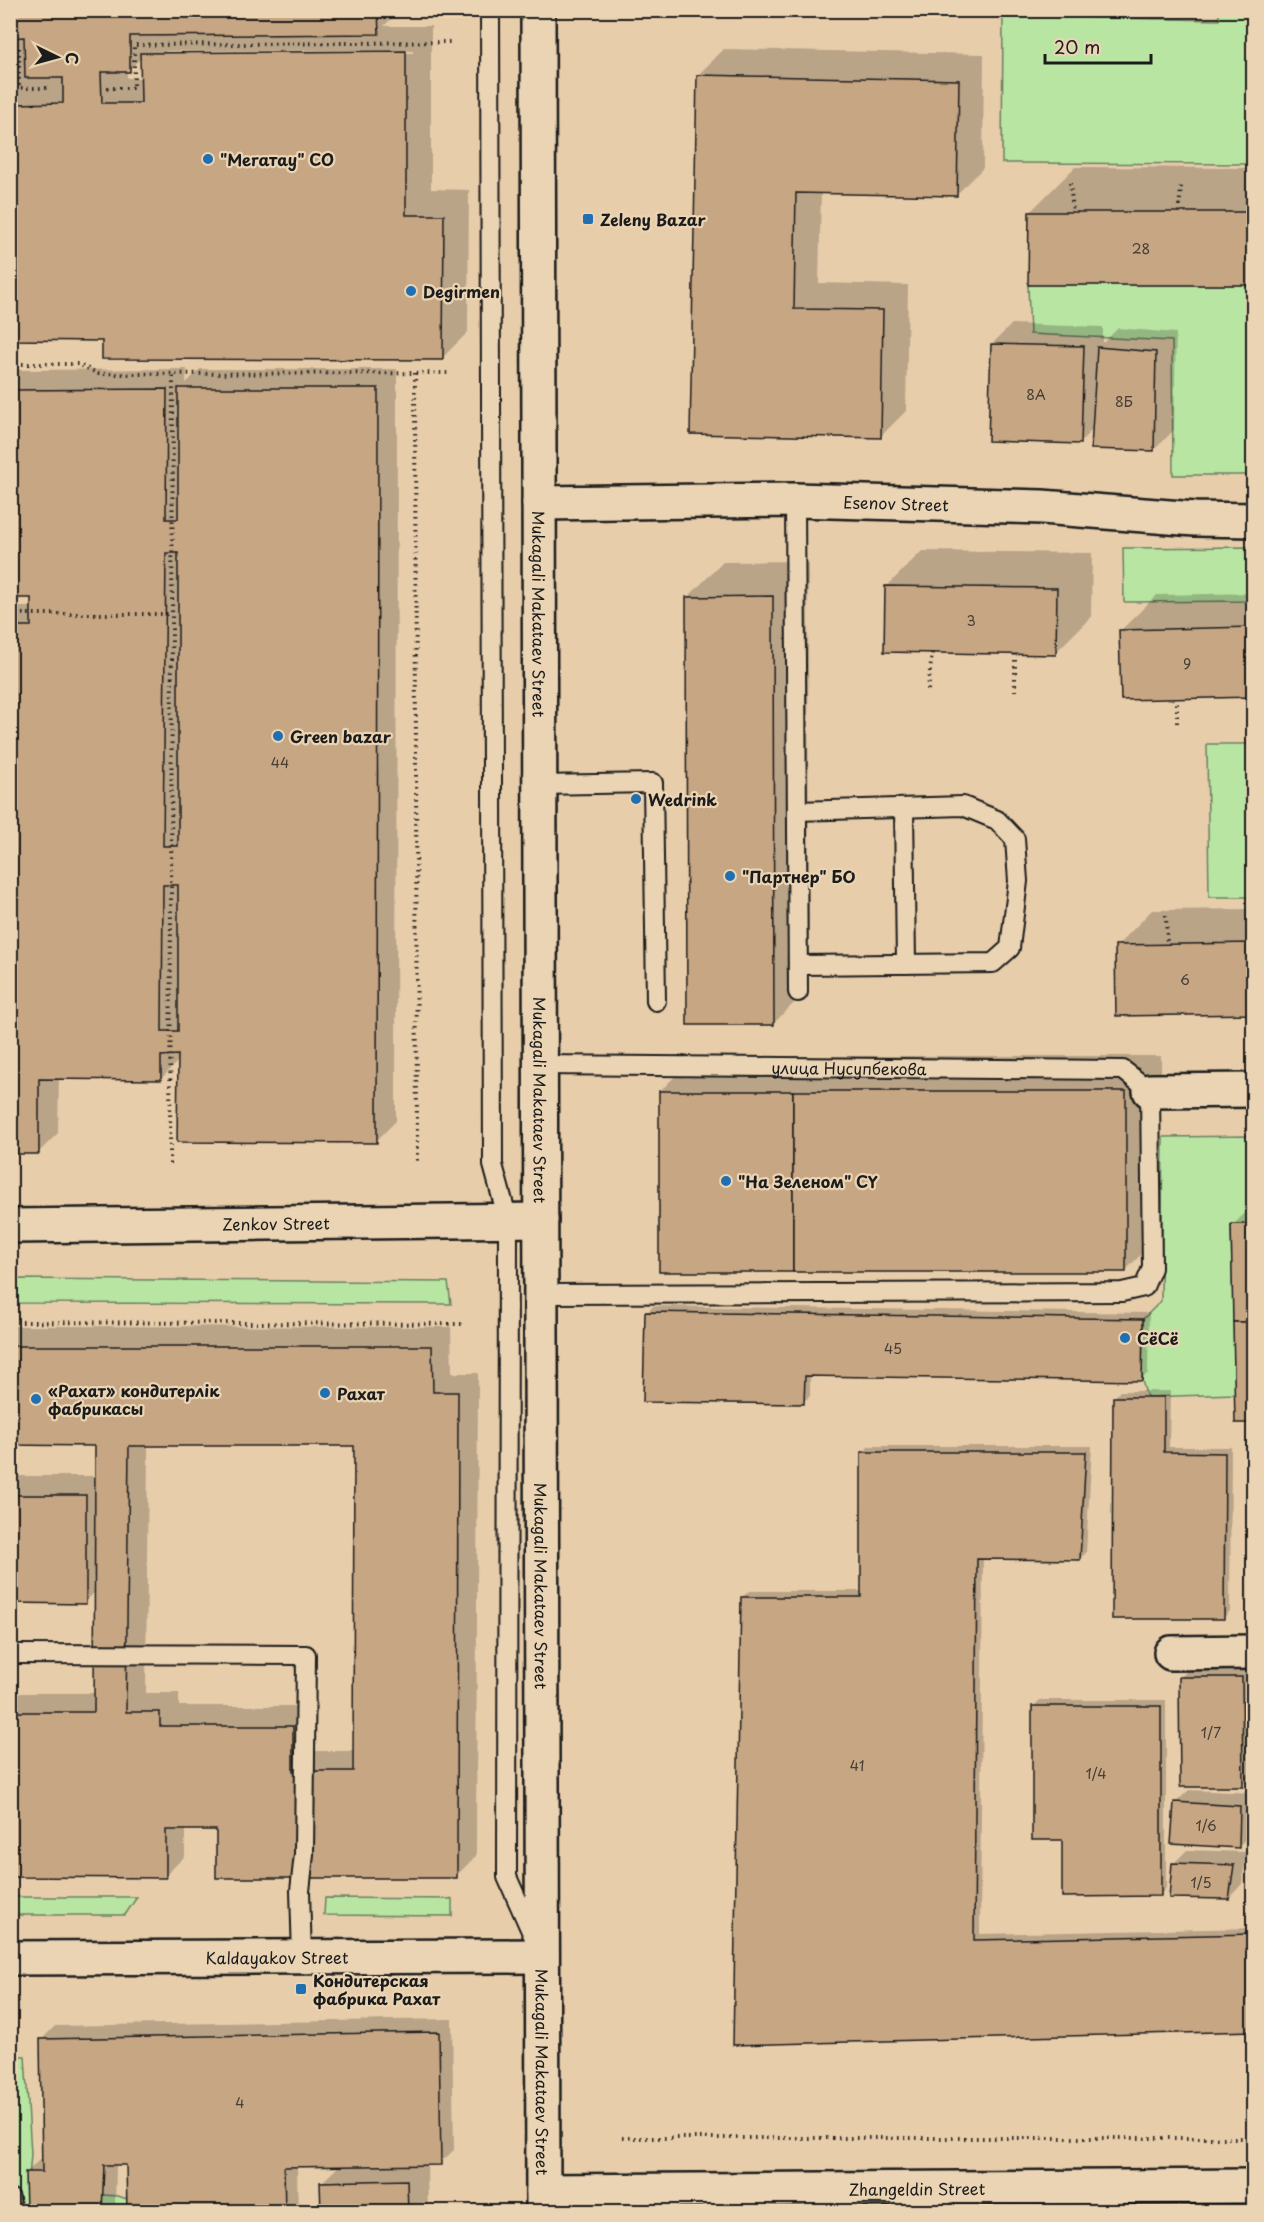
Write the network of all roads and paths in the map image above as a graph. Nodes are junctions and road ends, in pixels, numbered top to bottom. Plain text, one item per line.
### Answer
1 (489, 10) edge
2 (538, 10) edge
3 (454, 42) dead end
4 (10, 45) edge
5 (49, 88) dead end
6 (107, 88) dead end
7 (1070, 183) dead end
8 (1181, 184) dead end
9 (1073, 212) dead end
10 (1179, 212) dead end
11 (10, 364) edge
12 (415, 373) junction
13 (450, 373) dead end
14 (173, 374) junction
15 (795, 500) junction
16 (539, 503) junction
17 (1254, 520) edge
18 (10, 614) edge
19 (172, 614) junction
20 (932, 653) dead end
21 (1015, 654) dead end
22 (928, 690) dead end
23 (1015, 691) dead end
24 (1177, 699) dead end
25 (1177, 723) dead end
26 (539, 785) junction
27 (904, 808) junction
28 (797, 811) junction
29 (1166, 915) dead end
30 (1167, 944) dead end
31 (906, 964) junction
32 (798, 965) junction
33 (798, 992) dead end
34 (656, 1001) dead end
35 (540, 1065) junction
36 (1254, 1090) edge
37 (1150, 1091) junction
38 (417, 1163) dead end
39 (170, 1164) dead end
40 (508, 1220) junction
41 (541, 1220) junction
42 (10, 1226) edge
43 (541, 1294) junction
44 (10, 1322) edge
45 (465, 1324) dead end
46 (1254, 1652) edge
47 (1171, 1653) dead end
48 (10, 1654) edge
49 (542, 1956) junction
50 (302, 1957) junction
51 (10, 1958) edge
52 (622, 2138) dead end
53 (1254, 2138) edge
54 (1254, 2186) edge
55 (10, 2198) edge
56 (543, 2201) edge
57 (11, 2211) edge

1 - 40 lane
2 - 16 main road, Mukagali Makataev Street
3 - 6 path
4 - 5 path
7 - 9 path
8 - 10 path
11 - 14 path
12 - 13 path
12 - 14 path
12 - 38 path
14 - 19 path
15 - 16 main road, Esenov Street
15 - 17 main road, Esenov Street
15 - 28 lane
16 - 26 main road, Mukagali Makataev Street
18 - 19 path
19 - 39 path
20 - 22 path
21 - 23 path
24 - 25 path
26 - 34 lane
26 - 35 main road, Mukagali Makataev Street
27 - 28 lane
27 - 31 lane
27 - 31 lane
28 - 32 lane
29 - 30 path
31 - 32 lane
32 - 33 lane
35 - 37 lane, улица Нусупбекова
35 - 41 main road, Mukagali Makataev Street
36 - 37 main road
37 - 43 lane
40 - 41 main road, Zenkov Street
40 - 42 main road, Zenkov Street
40 - 49 lane
41 - 43 main road, Mukagali Makataev Street
43 - 49 main road, Mukagali Makataev Street
44 - 45 path
46 - 47 main road
48 - 50 lane
49 - 50 main road, Kaldayakov Street
49 - 56 main road, Mukagali Makataev Street
50 - 51 main road, Kaldayakov Street
52 - 53 path
54 - 56 main road, Zhangeldin Street
55 - 57 lane

